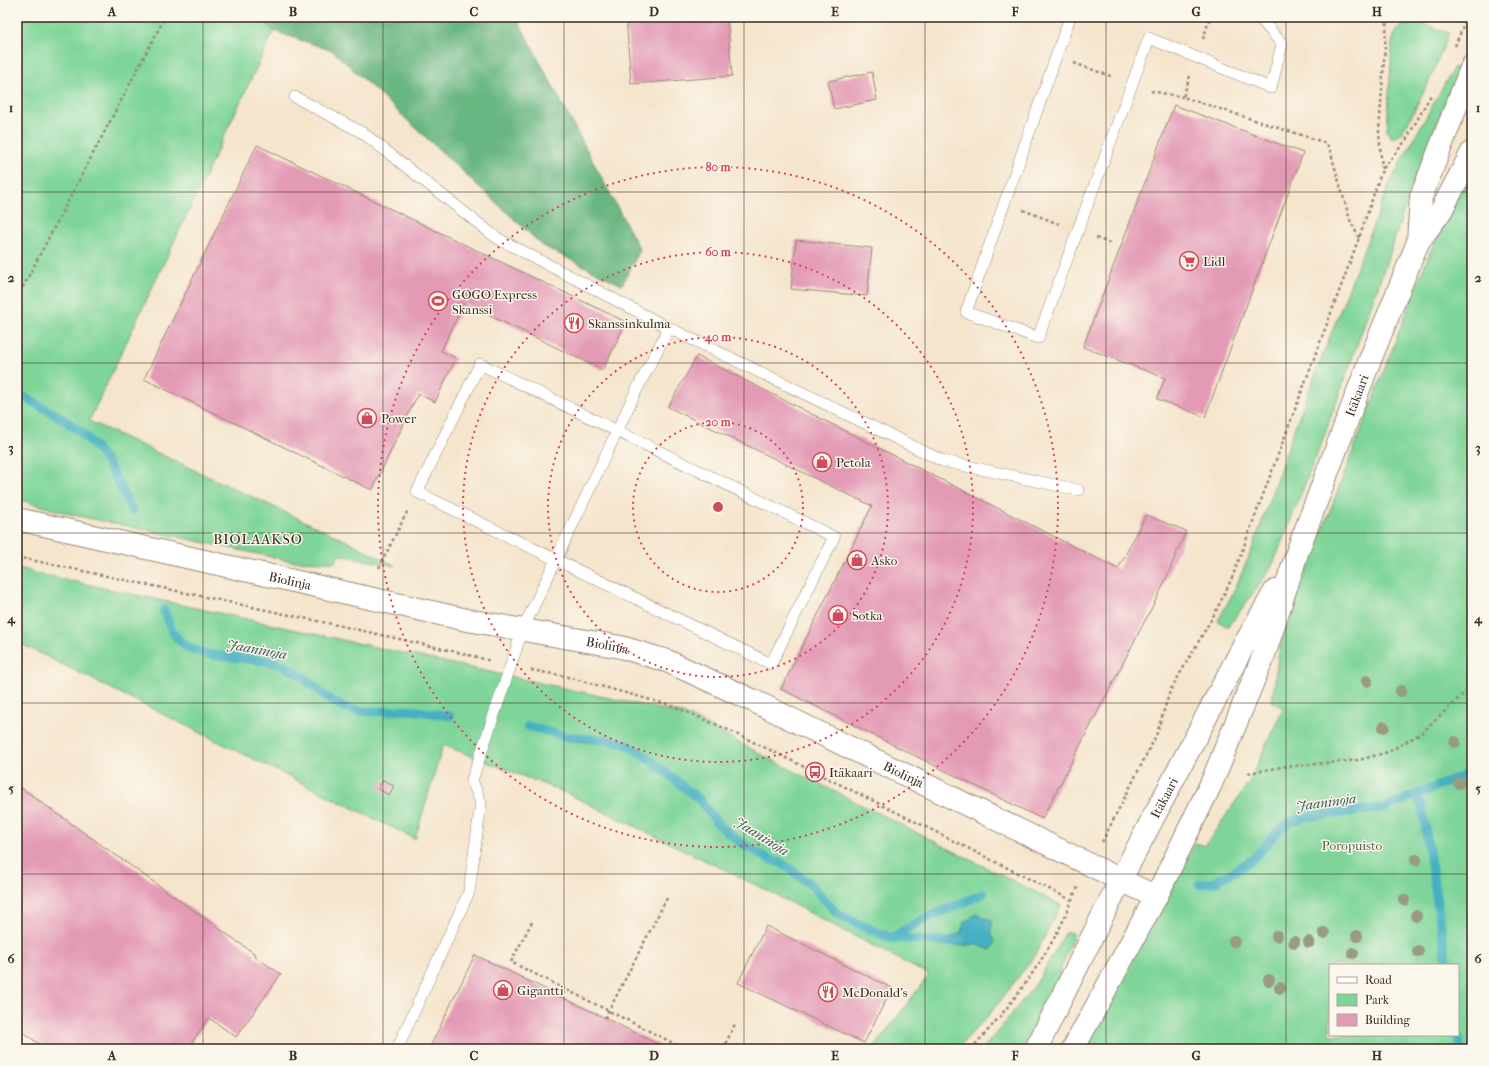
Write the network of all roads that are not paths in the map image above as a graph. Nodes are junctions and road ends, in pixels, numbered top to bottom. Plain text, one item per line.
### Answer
1 (1070, 17) edge
2 (1259, 17) edge
3 (1472, 66) edge
4 (295, 97) dead end
5 (1472, 152) edge
6 (1418, 242) junction
7 (669, 328) junction
8 (617, 431) junction
9 (1078, 490) dead end
10 (17, 519) edge
11 (1298, 550) junction
12 (555, 559) junction
13 (523, 629) junction
14 (1121, 879) junction
15 (1156, 897) junction
16 (397, 1049) edge
17 (1036, 1049) edge
18 (1073, 1049) edge

1 - 2 lane
3 - 6 street, Itäkaari
4 - 7 lane
5 - 6 street, Itäkaari
6 - 11 street, Itäkaari
7 - 8 lane
7 - 9 lane
8 - 12 lane
8 - 12 lane
8 - 12 lane
10 - 13 street, Biolinja
11 - 14 street, Itäkaari
11 - 15 street, Itäkaari
12 - 13 lane
13 - 14 street, Biolinja
13 - 16 lane
14 - 15 street, Biolinja
14 - 17 street, Itäkaari
15 - 18 street, Itäkaari

